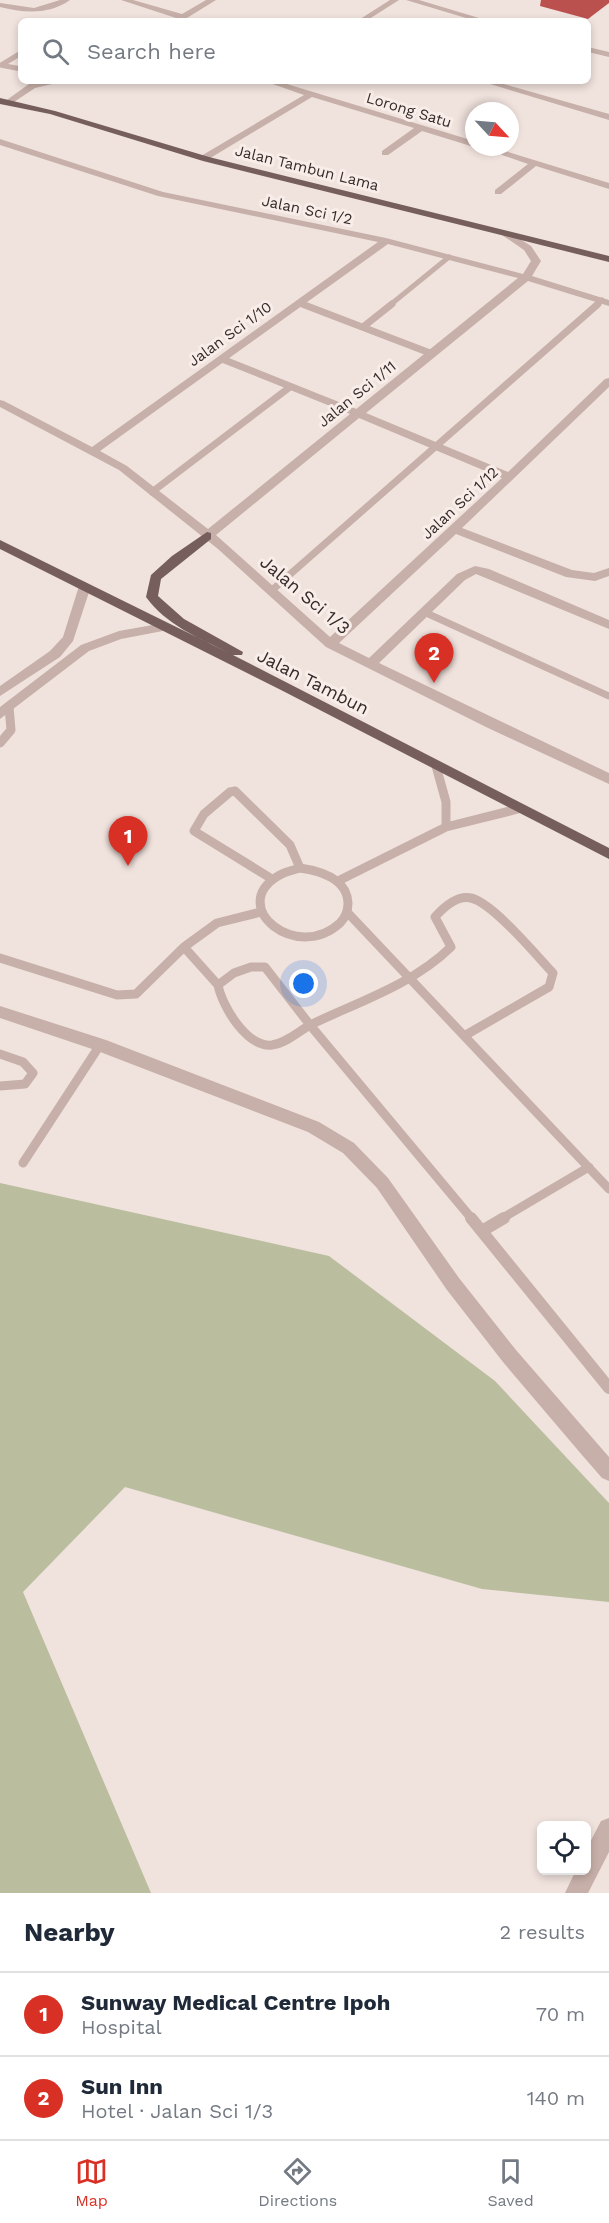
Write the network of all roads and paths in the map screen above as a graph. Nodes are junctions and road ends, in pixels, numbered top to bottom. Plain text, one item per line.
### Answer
1 (66, 0) edge
2 (125, 0) edge
3 (212, 0) edge
4 (410, 0) edge
5 (390, 1) edge
6 (1, 6) edge
7 (176, 18) edge
8 (181, 18) edge
9 (365, 18) edge
10 (474, 18) edge
11 (591, 50) edge
12 (18, 55) edge
13 (609, 55) edge
14 (1, 65) edge
15 (18, 68) edge
16 (278, 84) edge
17 (494, 84) edge
18 (29, 85) edge
19 (312, 94) junction
20 (4, 102) edge
21 (609, 117) edge
22 (420, 128) junction
23 (465, 141) edge
24 (0, 142) edge
25 (385, 153) dead end
26 (512, 156) edge
27 (204, 158) junction
28 (535, 163) junction
29 (609, 186) edge
30 (498, 192) dead end
31 (504, 233) junction
32 (386, 241) junction
33 (450, 257) junction
34 (609, 259) edge
35 (526, 277) junction
36 (605, 302) edge
37 (300, 303) junction
38 (363, 327) junction
39 (430, 353) junction
40 (222, 359) junction
41 (609, 381) edge
42 (290, 387) junction
43 (0, 403) edge
44 (357, 413) junction
45 (435, 446) junction
46 (92, 452) junction
47 (510, 477) junction
48 (152, 492) junction
49 (454, 529) junction
50 (207, 536) junction
51 (0, 544) edge
52 (609, 572) edge
53 (85, 586) junction
54 (271, 591) junction
55 (424, 612) junction
56 (609, 625) edge
57 (164, 627) junction
58 (330, 644) junction
59 (371, 664) junction
60 (286, 687) junction
61 (0, 692) edge
62 (609, 696) edge
63 (4, 710) edge
64 (0, 743) edge
65 (436, 766) junction
66 (609, 778) edge
67 (518, 809) junction
68 (446, 827) junction
69 (609, 854) edge
70 (300, 868) junction
71 (272, 879) junction
72 (338, 880) junction
73 (261, 912) junction
74 (347, 912) junction
75 (184, 947) junction
76 (0, 958) edge
77 (408, 978) junction
78 (218, 985) junction
79 (0, 1012) edge
80 (310, 1025) junction
81 (464, 1036) junction
82 (100, 1045) junction
83 (0, 1054) edge
84 (0, 1086) edge
85 (23, 1163) dead end
86 (589, 1167) junction
87 (609, 1189) edge
88 (482, 1231) junction
89 (609, 1388) edge
90 (609, 1471) edge
91 (609, 1829) edge
92 (576, 1893) edge

1 - 6 street
2 - 7 street
3 - 8 street
4 - 10 street
5 - 9 street
11 - 13 street
12 - 14 lane
14 - 15 lane
16 - 19 street, Lorong Satu
17 - 21 street
18 - 20 street
19 - 22 street, Lorong Satu
19 - 27 street
20 - 27 main road, Jalan Tambun Lama
22 - 23 street, Lorong Satu
22 - 25 street
24 - 32 street, Jalan Sci 1/2
26 - 28 street
27 - 31 main road, Jalan Tambun Lama
28 - 29 street
28 - 30 street
31 - 34 main road, Jalan Tambun Lama
31 - 35 street
32 - 33 street, Jalan Sci 1/2
32 - 37 street, Jalan Sci 1/10
33 - 35 street, Jalan Sci 1/2
33 - 38 lane
35 - 36 street, Jalan Sci 1/2
35 - 39 street, Jalan Sci 1/11
36 - 45 lane
37 - 38 lane
37 - 40 street, Jalan Sci 1/10
38 - 39 lane
39 - 44 street, Jalan Sci 1/11
40 - 42 lane
40 - 46 street, Jalan Sci 1/10
41 - 47 street, Jalan Sci 1/12
42 - 44 lane
42 - 48 lane
43 - 46 street, Jalan Sci 1/3
44 - 45 street
44 - 50 street, Jalan Sci 1/11
45 - 47 street
45 - 54 lane
46 - 48 street, Jalan Sci 1/3
47 - 49 street, Jalan Sci 1/12
48 - 50 street, Jalan Sci 1/3
49 - 52 street
49 - 58 street, Jalan Sci 1/12
50 - 54 street, Jalan Sci 1/3
50 - 60 main road
51 - 53 main road, Jalan Tambun
53 - 57 main road, Jalan Tambun
53 - 61 street
54 - 58 street, Jalan Sci 1/3
55 - 56 street
55 - 59 street
55 - 62 lane
57 - 60 main road, Jalan Tambun
57 - 63 street
58 - 59 street, Jalan Sci 1/3
59 - 66 street, Jalan Sci 1/3
60 - 65 main road, Jalan Tambun
63 - 64 lane
65 - 67 main road, Jalan Tambun
65 - 68 lane
67 - 68 lane
67 - 69 main road, Jalan Tambun
68 - 72 lane
70 - 71 lane
70 - 71 lane
70 - 72 lane
71 - 73 lane
72 - 74 lane
73 - 74 lane
73 - 75 lane
74 - 77 lane
75 - 76 lane
75 - 78 lane
77 - 80 lane
77 - 81 lane
77 - 81 lane
78 - 80 lane
78 - 80 lane
79 - 82 street
80 - 88 lane
81 - 86 lane
82 - 85 lane
82 - 90 street
83 - 84 lane
86 - 87 lane
86 - 88 lane
88 - 89 lane
91 - 92 street

